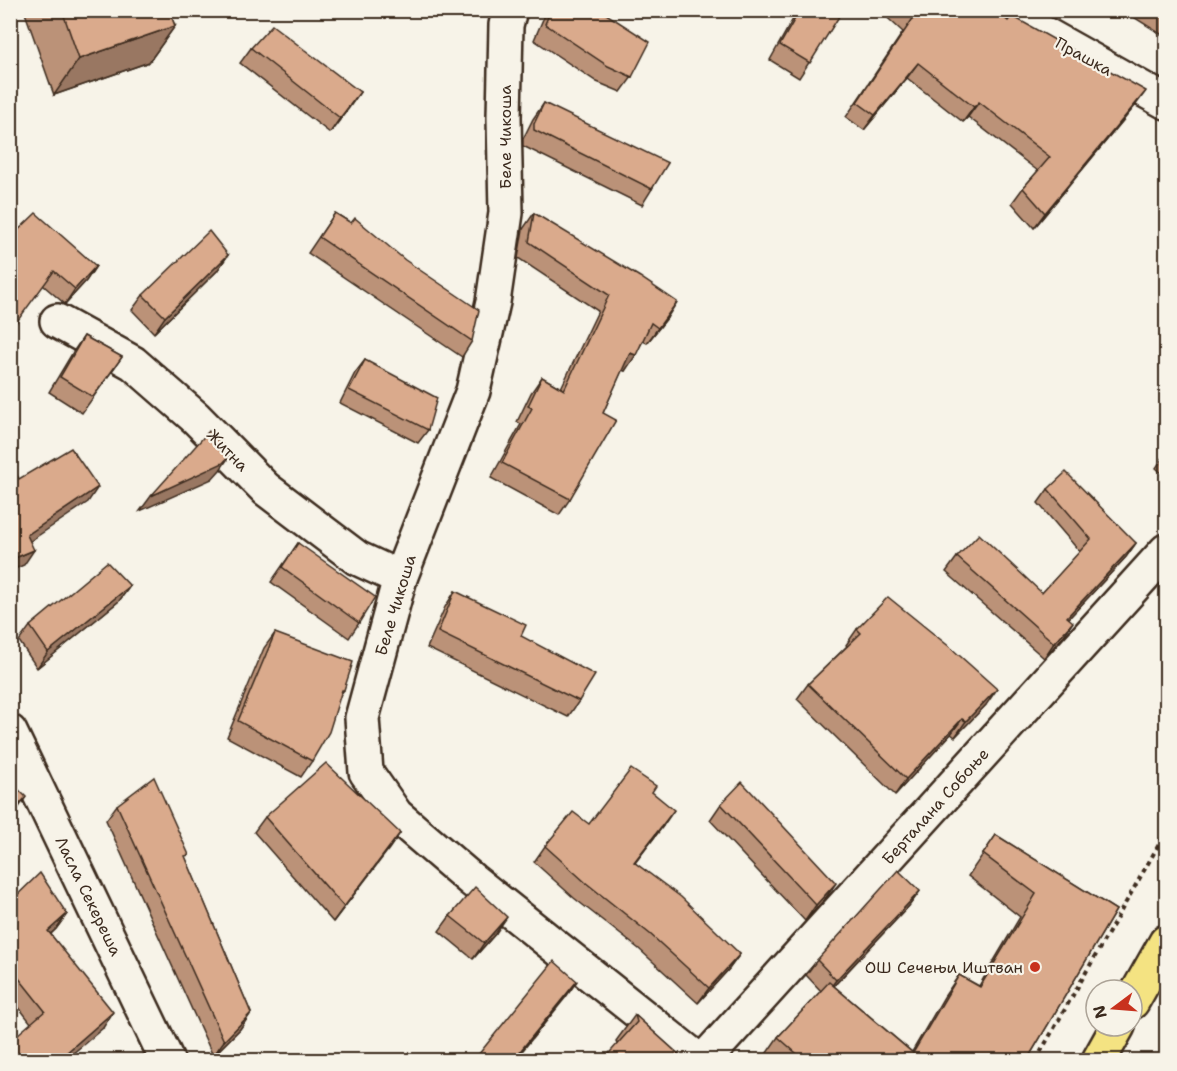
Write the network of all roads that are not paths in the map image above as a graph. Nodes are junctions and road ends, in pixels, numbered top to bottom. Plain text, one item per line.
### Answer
1 (510, 10) edge
2 (1002, 10) edge
3 (1167, 102) edge
4 (57, 321) dead end
5 (1167, 551) edge
6 (400, 578) junction
7 (10, 732) edge
8 (1167, 942) edge
9 (1144, 981) edge
10 (1111, 1038) edge
11 (167, 1060) edge
12 (698, 1060) edge
13 (704, 1060) edge
14 (1099, 1060) edge

1 - 6 street, Беле Чикоша
2 - 3 street, Прашка
4 - 6 street, Житна
5 - 13 street, Берталана Собоње
6 - 12 street, Беле Чикоша
7 - 11 street, Ласла Секереша
8 - 9 main road
10 - 14 main road

